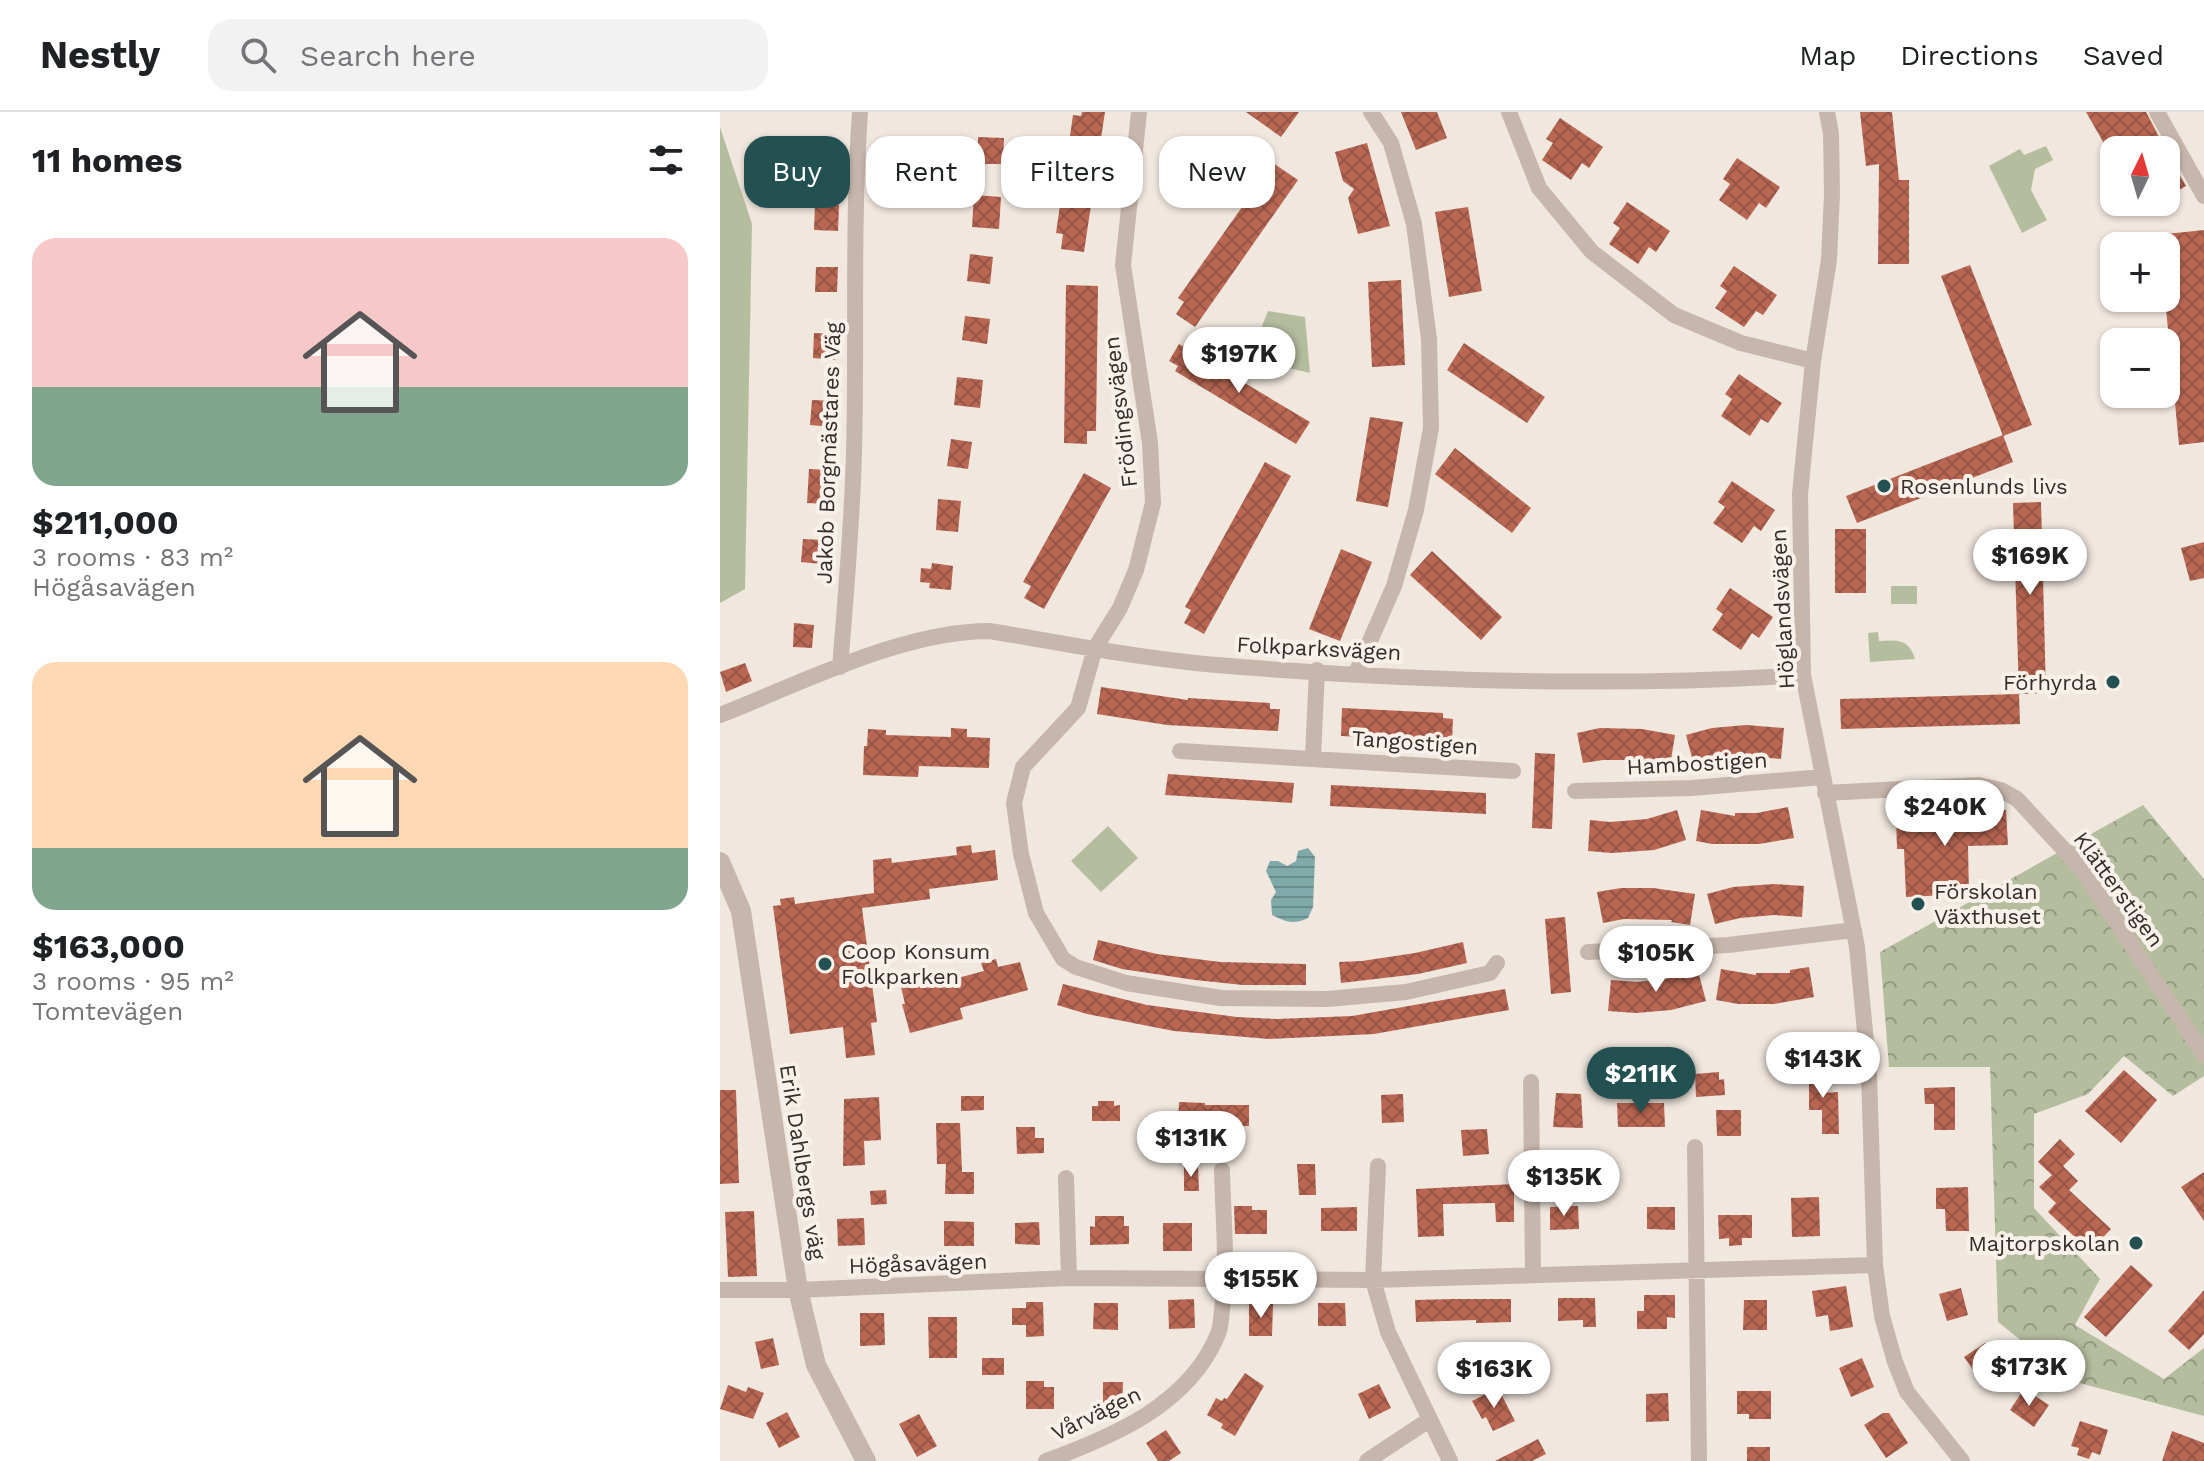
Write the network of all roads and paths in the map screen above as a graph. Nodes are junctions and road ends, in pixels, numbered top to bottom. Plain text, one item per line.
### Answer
1 (860, 112) edge
2 (1139, 112) edge
3 (1371, 112) edge
4 (1509, 112) edge
5 (1827, 112) edge
6 (2157, 112) edge
7 (2204, 196) edge
8 (1813, 361) junction
9 (1095, 648) junction
10 (840, 667) junction
11 (1317, 670) junction
12 (1356, 673) junction
13 (1803, 675) junction
14 (720, 715) edge
15 (1180, 751) dead end
16 (1313, 757) junction
17 (1513, 771) dead end
18 (1824, 785) junction
19 (1575, 791) dead end
20 (720, 862) edge
21 (1854, 930) junction
22 (1588, 952) dead end
23 (1497, 963) dead end
24 (2204, 1055) edge
25 (1531, 1082) dead end
26 (1695, 1147) dead end
27 (1378, 1166) dead end
28 (1222, 1170) dead end
29 (1066, 1178) dead end
30 (1875, 1265) junction
31 (1696, 1270) junction
32 (1533, 1275) junction
33 (1069, 1278) junction
34 (1226, 1279) junction
35 (1373, 1280) junction
36 (720, 1290) edge
37 (798, 1290) junction
38 (1429, 1420) junction
39 (866, 1461) edge
40 (1046, 1461) edge
41 (1367, 1461) edge
42 (1450, 1461) edge
43 (1699, 1461) edge
44 (1962, 1461) edge

1 - 10 street, Jakob Borgmästares Väg
2 - 9 street, Frödingsvägen
3 - 12 street
4 - 8 street
5 - 8 street, Höglandsvägen
6 - 7 street
8 - 13 street, Höglandsvägen
9 - 10 street, Folkparksvägen
9 - 11 street, Folkparksvägen
9 - 23 street, Frödingsvägen
10 - 14 street
11 - 12 street, Folkparksvägen
11 - 16 street
12 - 13 street, Folkparksvägen
13 - 18 street, Höglandsvägen
15 - 16 street, Tangostigen
16 - 17 street, Tangostigen
18 - 19 street, Hambostigen
18 - 21 street, Höglandsvägen
18 - 24 street, Klätterstigen
20 - 37 street, Erik Dahlbergs väg
21 - 22 street
21 - 30 street, Höglandsvägen
25 - 32 street
26 - 31 street
27 - 35 street
28 - 34 street
29 - 33 street
30 - 31 street, Högåsavägen
30 - 44 street, Höglandsvägen
31 - 32 street, Högåsavägen
31 - 43 street
32 - 35 street, Högåsavägen
33 - 34 street, Högåsavägen
33 - 37 street, Högåsavägen
34 - 35 street, Högåsavägen
34 - 40 street, Vårvägen
35 - 38 street
36 - 37 street, Högåsavägen
37 - 39 street, Erik Dahlbergs väg
38 - 41 street
38 - 42 street

